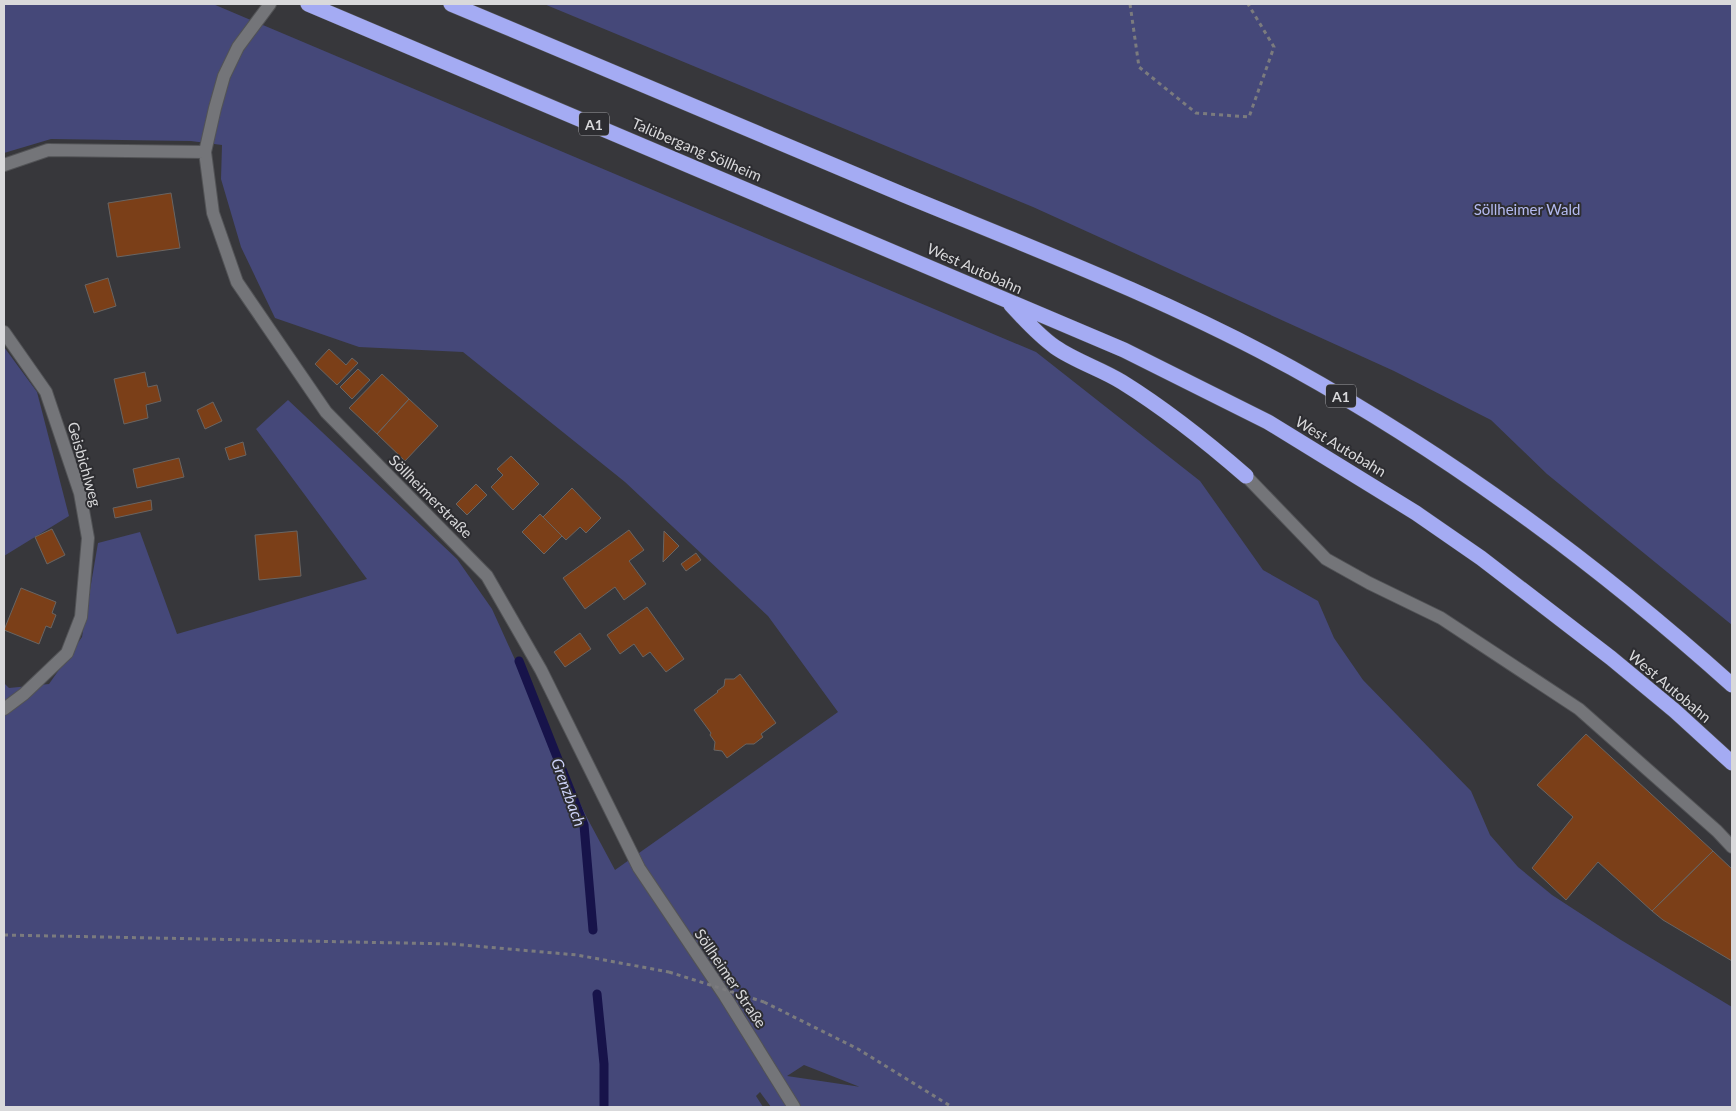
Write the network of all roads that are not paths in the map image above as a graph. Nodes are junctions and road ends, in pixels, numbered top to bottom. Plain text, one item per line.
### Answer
1 (270, 4) edge
2 (308, 4) edge
3 (451, 4) edge
4 (205, 152) junction
5 (4, 165) edge
6 (879, 245) joint
7 (1009, 302) junction
8 (4, 332) edge
9 (1246, 476) joint
10 (1732, 685) edge
11 (4, 709) edge
12 (1732, 763) edge
13 (1732, 847) edge
14 (638, 868) joint
15 (794, 1107) edge

1 - 4 street
2 - 6 highway, Talübergang Söllheim / A1
3 - 10 highway, A1
4 - 5 street
4 - 14 street, Söllheimerstraße
6 - 7 highway, West Autobahn / A1
7 - 9 highway
7 - 12 highway, West Autobahn / A1
8 - 11 street, Geisbichlweg
9 - 13 street
14 - 15 street, Söllheimer Straße

